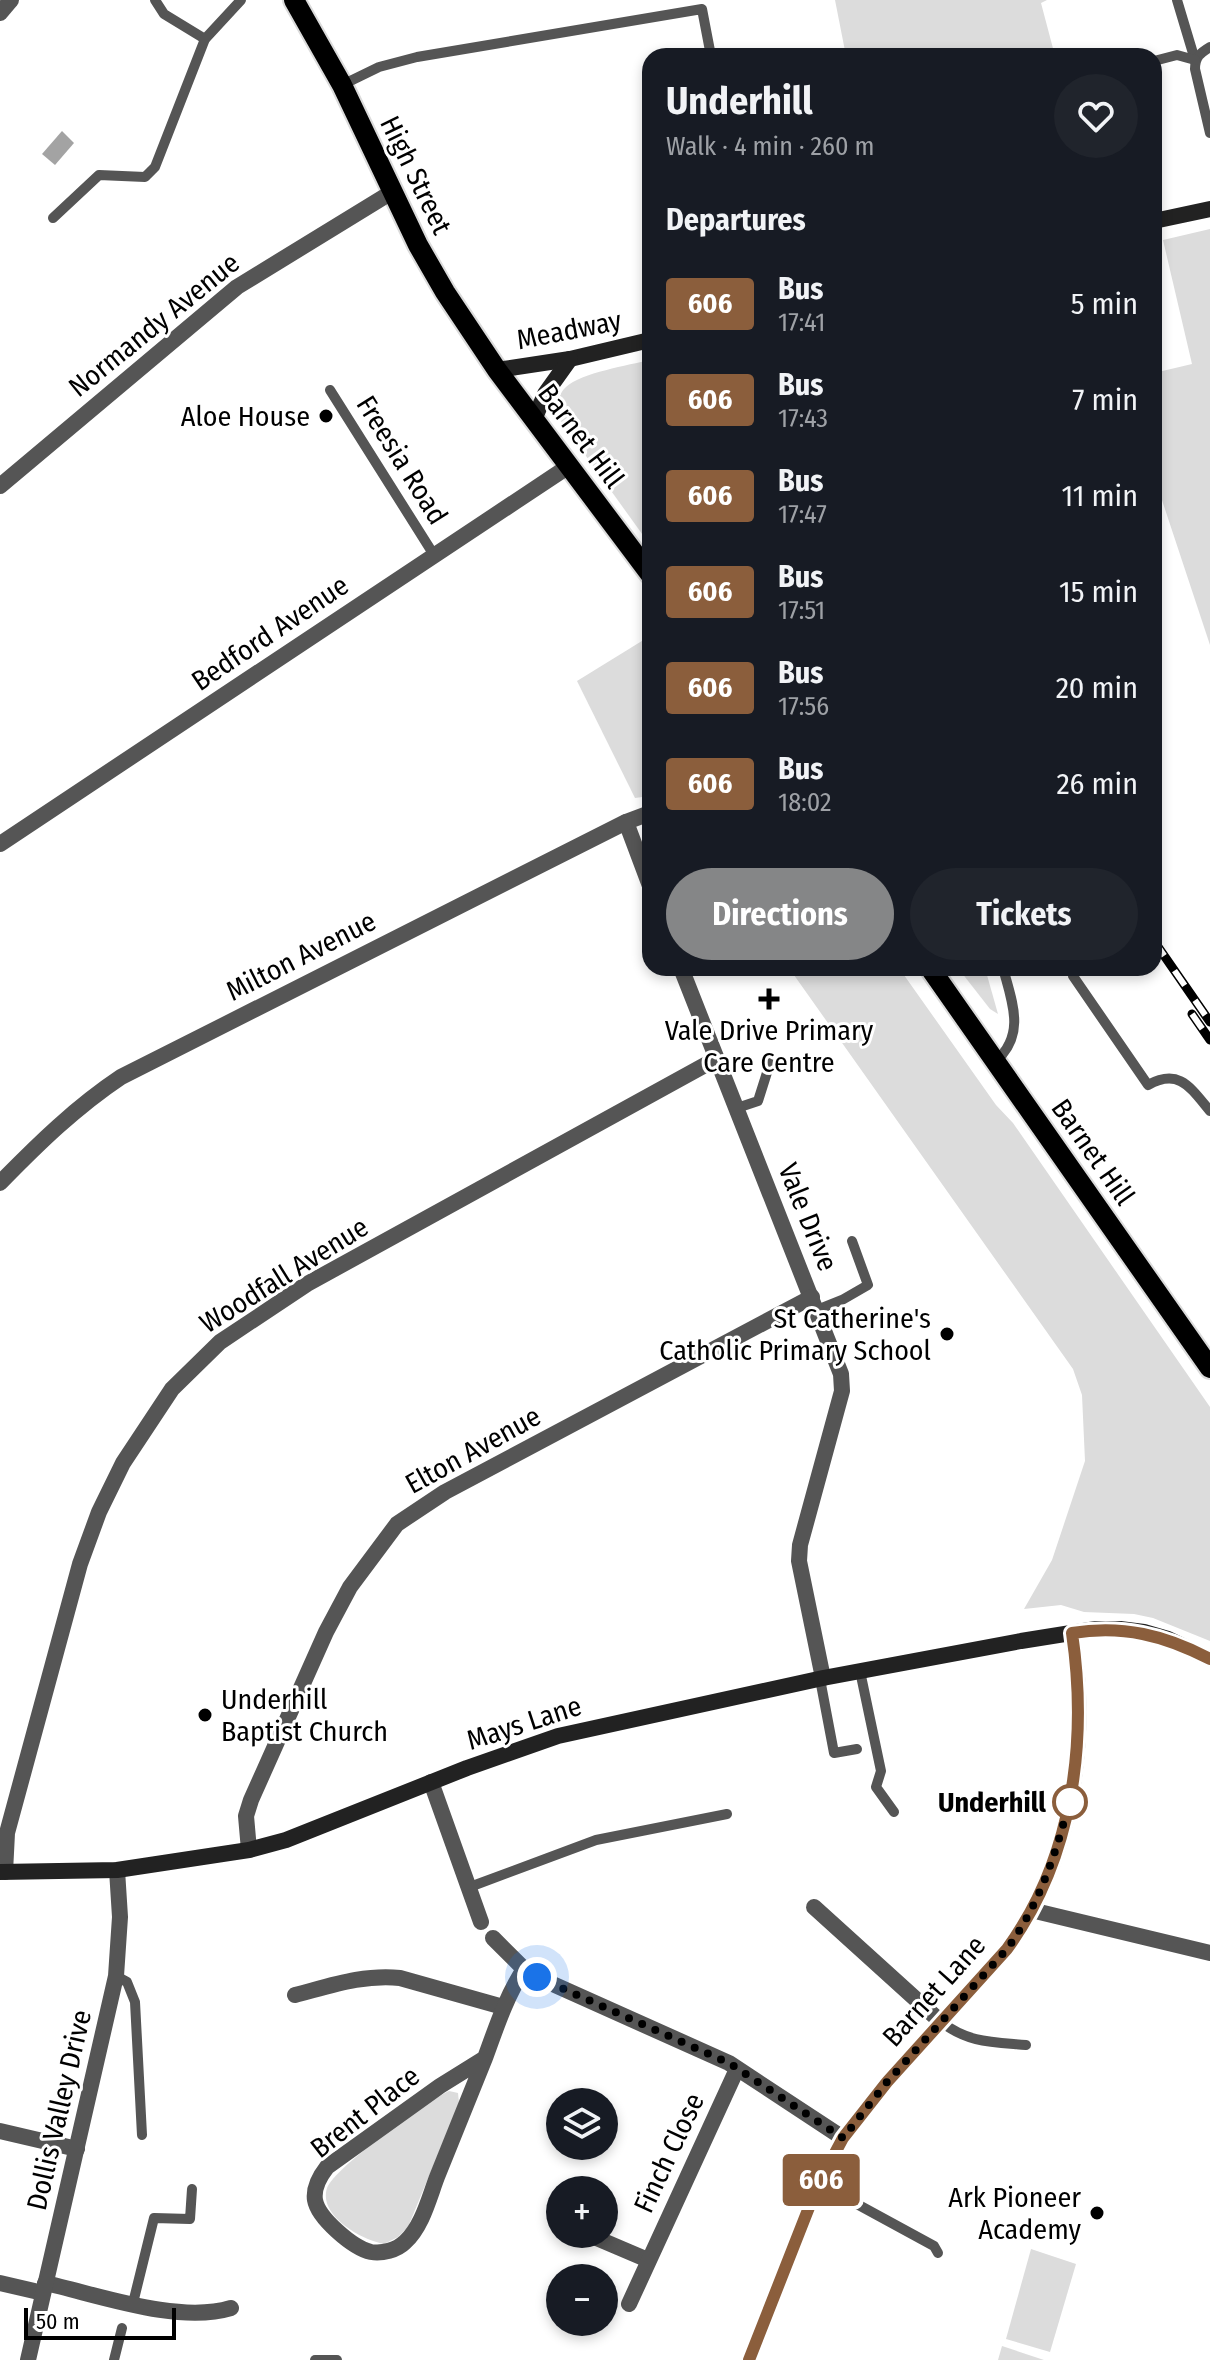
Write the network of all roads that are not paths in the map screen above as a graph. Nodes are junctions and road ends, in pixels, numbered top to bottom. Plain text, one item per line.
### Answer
1 (11, 0) edge
2 (155, 0) edge
3 (241, 0) edge
4 (294, 0) edge
5 (1177, 0) edge
6 (0, 13) edge
7 (205, 39) junction
8 (1210, 47) edge
9 (709, 48) edge
10 (1162, 59) edge
11 (1195, 60) junction
12 (342, 85) junction
13 (1210, 133) edge
14 (392, 192) junction
15 (1210, 209) edge
16 (53, 218) dead end
17 (1162, 219) edge
18 (642, 342) edge
19 (570, 359) junction
20 (497, 370) junction
21 (330, 390) dead end
22 (534, 420) junction
23 (569, 466) junction
24 (0, 486) edge
25 (434, 555) junction
26 (642, 563) edge
27 (642, 816) edge
28 (626, 822) junction
29 (0, 844) edge
30 (642, 865) edge
31 (684, 976) edge
32 (936, 976) edge
33 (1005, 976) edge
34 (1073, 976) edge
35 (716, 1059) junction
36 (996, 1061) junction
37 (770, 1063) dead end
38 (737, 1108) junction
39 (1210, 1111) edge
40 (0, 1183) edge
41 (852, 1241) dead end
42 (815, 1304) junction
43 (1210, 1367) edge
44 (1072, 1633) junction
45 (1210, 1659) edge
46 (860, 1671) junction
47 (822, 1679) junction
48 (857, 1749) dead end
49 (431, 1782) junction
50 (894, 1812) dead end
51 (727, 1814) dead end
52 (249, 1850) junction
53 (117, 1870) junction
54 (2, 1872) edge
55 (467, 1888) junction
56 (814, 1907) dead end
57 (1031, 1910) junction
58 (481, 1922) dead end
59 (493, 1938) dead end
60 (1210, 1953) edge
61 (524, 1969) junction
62 (116, 1976) junction
63 (295, 1995) dead end
64 (503, 2007) junction
65 (941, 2022) junction
66 (1026, 2045) dead end
67 (485, 2058) junction
68 (737, 2069) junction
69 (0, 2131) edge
70 (142, 2135) dead end
71 (843, 2138) junction
72 (77, 2149) junction
73 (817, 2187) junction
74 (192, 2189) dead end
75 (618, 2247) edge
76 (938, 2253) dead end
77 (648, 2260) junction
78 (0, 2283) edge
79 (44, 2288) junction
80 (133, 2303) junction
81 (629, 2304) dead end
82 (231, 2308) dead end
83 (122, 2328) dead end
84 (28, 2360) edge
85 (114, 2360) edge
86 (315, 2360) edge
87 (337, 2360) edge
88 (749, 2360) edge

1 - 6 street
2 - 7 lane
3 - 7 lane
4 - 12 main road, High Street
5 - 11 lane
7 - 16 lane
8 - 11 lane
9 - 12 lane
10 - 11 lane
11 - 13 lane
12 - 14 main road, High Street
14 - 20 main road, High Street
14 - 24 street, Normandy Avenue
15 - 17 street
18 - 19 street, Meadway
19 - 20 street, Meadway
19 - 22 street
20 - 22 main road, Barnet Hill
21 - 25 lane, Freesia Road
22 - 23 main road, Barnet Hill
23 - 25 street, Bedford Avenue
23 - 26 main road, Barnet Hill
25 - 29 street, Bedford Avenue
27 - 28 street, Milton Avenue
28 - 30 street
28 - 40 street, Milton Avenue
31 - 35 street, Vale Drive
32 - 36 main road, Barnet Hill
33 - 36 lane
34 - 39 lane
35 - 38 street, Vale Drive
35 - 54 street, Woodfall Avenue
36 - 43 main road, Barnet Hill
37 - 38 lane
38 - 42 street, Vale Drive
41 - 42 lane
42 - 47 street, Vale Drive
42 - 52 street, Elton Avenue
44 - 45 street
44 - 46 street, Mays Lane
44 - 57 street, Barnet Lane
46 - 47 street, Mays Lane
46 - 50 lane
47 - 48 lane
47 - 49 street, Mays Lane
49 - 52 street, Mays Lane
49 - 55 street
51 - 55 lane
52 - 53 street, Mays Lane
53 - 54 street, Mays Lane
53 - 62 street, Dollis Valley Drive
55 - 58 street
56 - 65 street
57 - 60 street
57 - 65 street, Barnet Lane
59 - 61 street
61 - 64 street, Brent Place
61 - 68 street
62 - 70 lane
62 - 72 street, Dollis Valley Drive
63 - 64 street
64 - 67 street, Brent Place
65 - 66 lane
65 - 71 street, Barnet Lane
67 - 67 street, Brent Place
68 - 71 street
68 - 77 street, Finch Close
69 - 72 street
71 - 73 street, Barnet Lane
72 - 79 street, Dollis Valley Drive
73 - 76 lane
73 - 88 street, Barnet Lane
74 - 80 lane
75 - 77 street
77 - 81 street, Finch Close
78 - 79 street
79 - 80 street
79 - 84 street, Dollis Valley Drive
80 - 82 street
83 - 85 lane
86 - 87 lane

